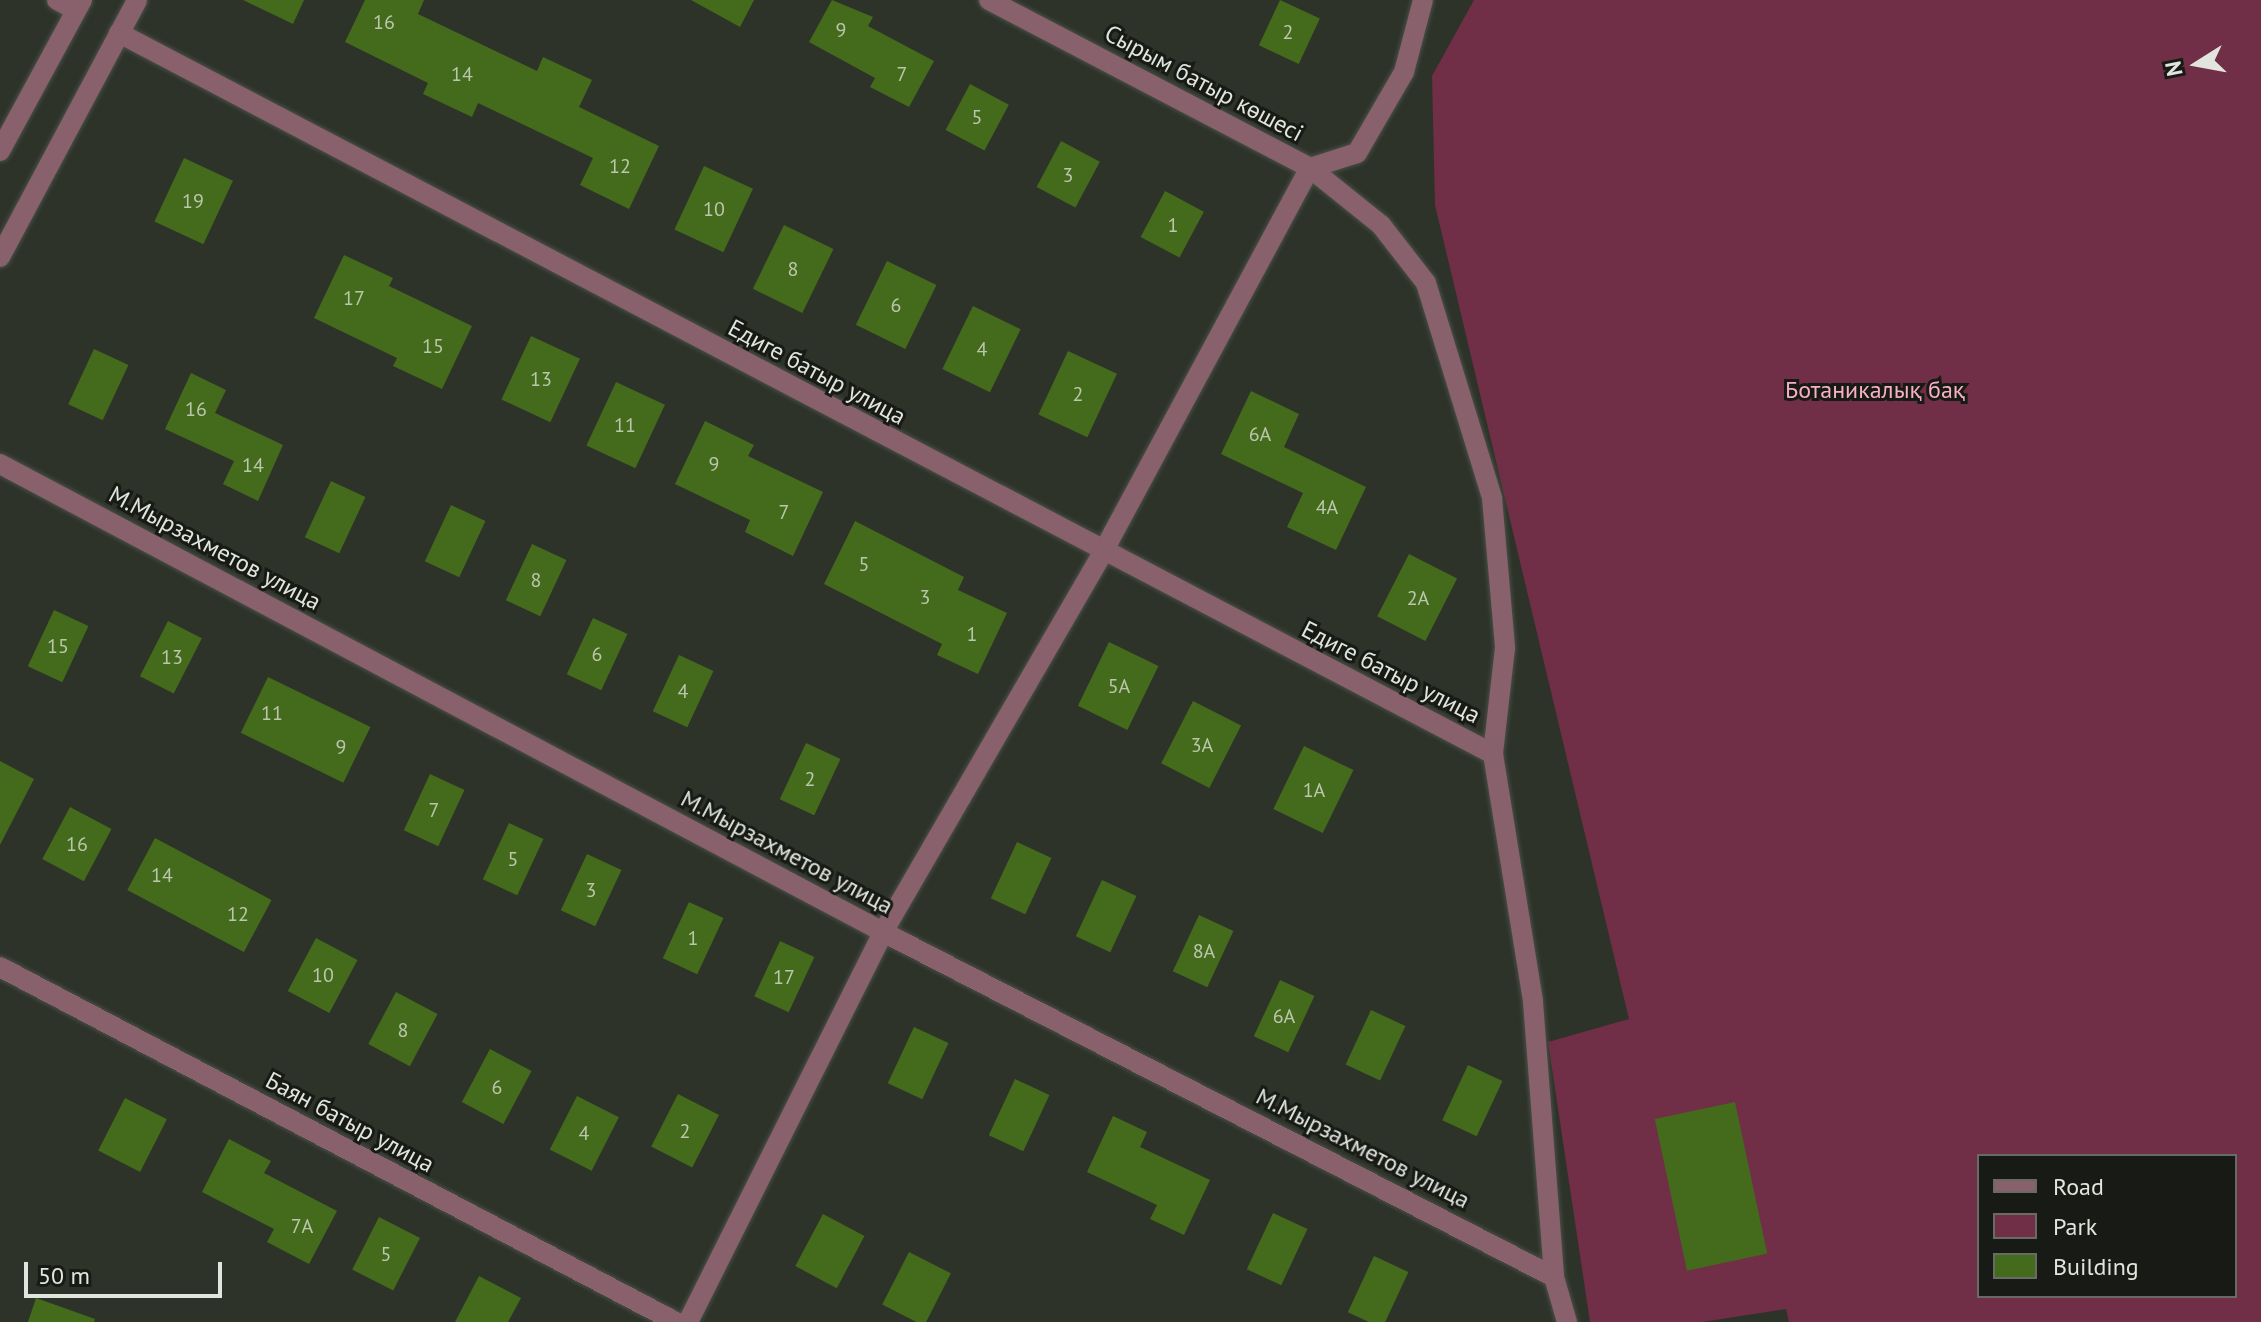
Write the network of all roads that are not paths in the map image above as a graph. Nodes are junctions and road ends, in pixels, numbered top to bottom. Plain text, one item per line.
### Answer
1 (57, 0) edge
2 (137, 0) edge
3 (989, 0) edge
4 (1423, 0) edge
5 (79, 5) edge
6 (119, 33) junction
7 (0, 151) edge
8 (1310, 168) junction
9 (0, 257) edge
10 (0, 464) edge
11 (1103, 552) junction
12 (1493, 754) junction
13 (883, 932) junction
14 (0, 967) edge
15 (1554, 1277) junction
16 (676, 1322) edge
17 (688, 1322) edge
18 (1567, 1322) edge

1 - 5 street
2 - 6 street
3 - 8 street, Сырым батыр көшесі
4 - 8 street
5 - 7 street
6 - 9 street
6 - 11 street, Едиге батыр улица
8 - 11 street
8 - 12 street, Сырым батыр көшесі
10 - 13 street, М.Мырзахметов улица
11 - 12 street, Едиге батыр улица
11 - 13 street
12 - 15 street, Сырым батыр көшесі
13 - 15 street, М.Мырзахметов улица
13 - 17 street
14 - 16 street, Баян батыр улица
15 - 18 street, Сырым батыр көшесі

